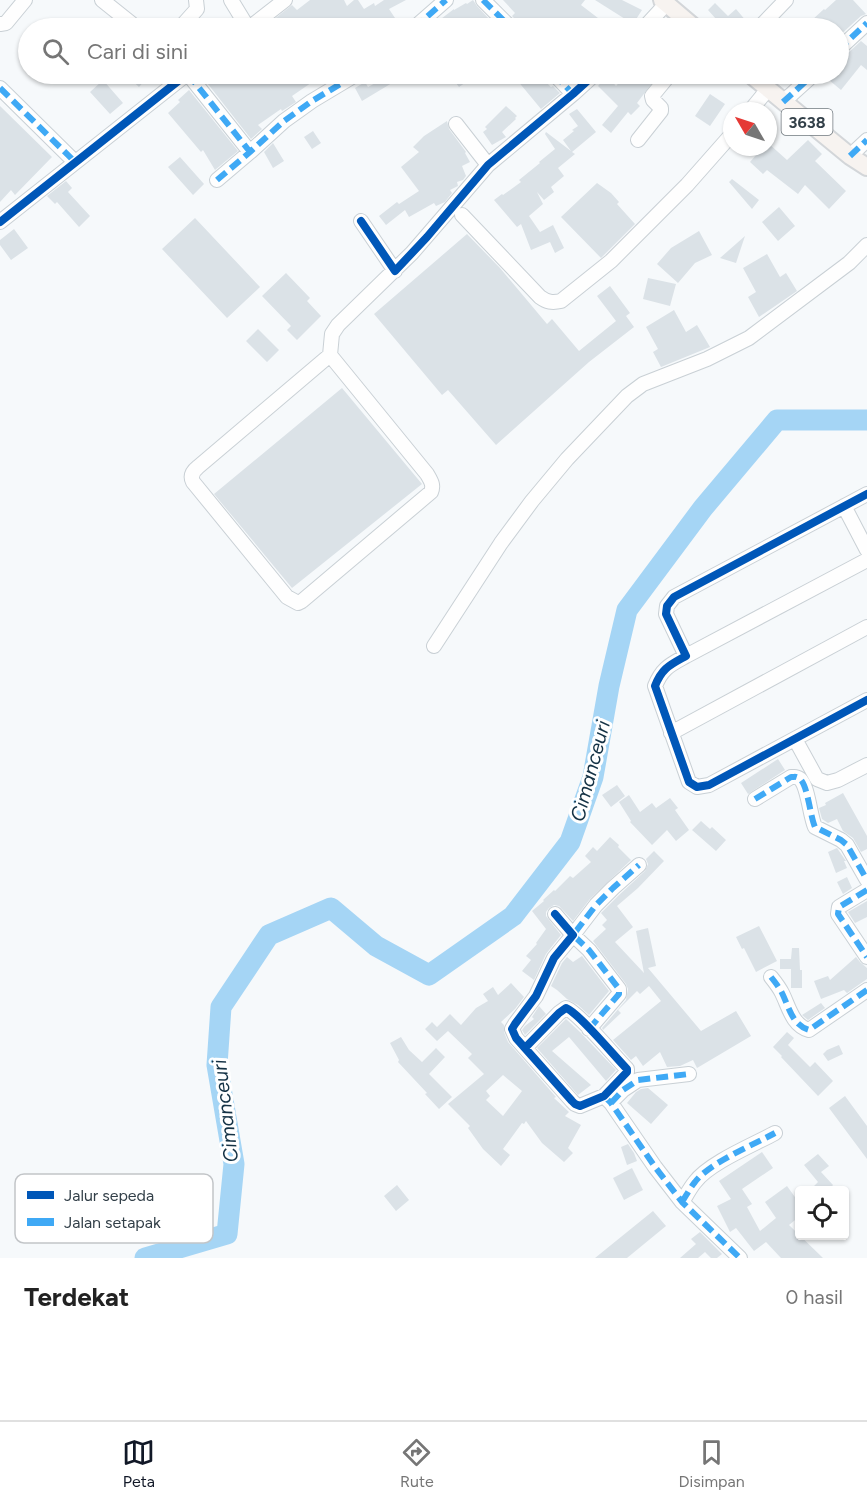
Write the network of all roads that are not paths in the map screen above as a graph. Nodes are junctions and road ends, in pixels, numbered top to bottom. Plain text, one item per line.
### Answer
1 (25, 0) edge
2 (102, 0) edge
3 (196, 0) edge
4 (231, 0) edge
5 (285, 0) edge
6 (447, 0) edge
7 (483, 0) edge
8 (786, 0) edge
9 (664, 2) edge
10 (124, 18) edge
11 (189, 18) edge
12 (242, 18) edge
13 (261, 18) edge
14 (426, 18) edge
15 (501, 18) edge
16 (652, 18) edge
17 (683, 18) edge
18 (769, 18) edge
19 (867, 23) edge
20 (0, 24) edge
21 (849, 40) edge
22 (174, 84) edge
23 (195, 84) edge
24 (340, 84) edge
25 (564, 84) edge
26 (583, 84) edge
27 (662, 84) edge
28 (762, 84) edge
29 (803, 84) edge
30 (0, 88) edge
31 (768, 89) junction
32 (573, 93) junction
33 (757, 102) edge
34 (783, 102) junction
35 (456, 124) dead end
36 (638, 140) dead end
37 (867, 140) edge
38 (723, 144) edge
39 (250, 152) junction
40 (850, 156) junction
41 (75, 162) junction
42 (488, 165) junction
43 (867, 167) edge
44 (217, 180) dead end
45 (462, 215) dead end
46 (361, 221) dead end
47 (0, 222) edge
48 (867, 245) edge
49 (396, 271) junction
50 (330, 355) junction
51 (867, 494) edge
52 (844, 506) junction
53 (867, 550) edge
54 (867, 560) edge
55 (867, 627) edge
56 (434, 646) dead end
57 (686, 656) junction
58 (867, 700) edge
59 (671, 733) junction
60 (795, 738) junction
61 (867, 765) edge
62 (755, 799) dead end
63 (639, 865) dead end
64 (867, 880) edge
65 (867, 890) edge
66 (555, 914) dead end
67 (573, 935) junction
68 (867, 957) edge
69 (771, 977) dead end
70 (867, 990) edge
71 (589, 1029) junction
72 (525, 1048) junction
73 (689, 1074) dead end
74 (608, 1100) junction
75 (775, 1133) dead end
76 (682, 1202) junction
77 (740, 1258) edge

1 - 20 street
2 - 10 street
3 - 11 street
4 - 12 street
5 - 13 street
6 - 14 street
7 - 15 street
8 - 18 street
9 - 16 street
9 - 17 main road
19 - 21 street
22 - 41 street
23 - 39 street
24 - 39 street
25 - 32 street
26 - 32 street
27 - 36 street
28 - 31 main road, 3638
29 - 34 street
30 - 41 street
31 - 33 street
31 - 34 main road, 3638
32 - 42 street
34 - 40 main road, 3638
35 - 42 street
37 - 40 street
38 - 45 street
39 - 44 street
40 - 43 main road, 3638
41 - 47 street
42 - 49 street
46 - 49 street
48 - 56 street
49 - 50 street
50 - 50 street
51 - 52 street
52 - 53 street
52 - 57 street
54 - 57 street
55 - 59 street
57 - 59 street
58 - 60 street
59 - 60 street
60 - 61 street
62 - 64 street
63 - 67 street
65 - 68 street
66 - 67 street
67 - 71 street
67 - 72 street
69 - 70 street
71 - 72 street
71 - 74 street
72 - 74 street
73 - 74 street
74 - 76 street
75 - 76 street
76 - 77 street

